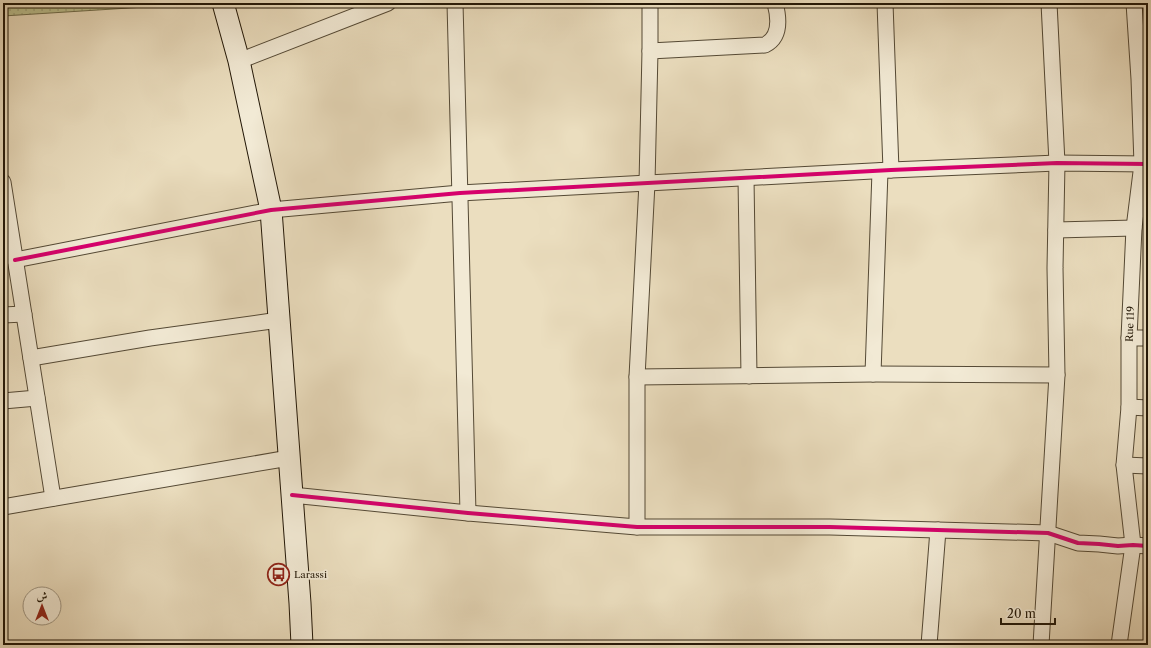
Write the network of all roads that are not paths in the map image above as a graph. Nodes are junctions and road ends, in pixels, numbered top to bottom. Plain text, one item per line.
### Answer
1 (223, 3) edge
2 (388, 3) edge
3 (455, 3) edge
4 (650, 3) edge
5 (776, 3) edge
6 (885, 3) edge
7 (1049, 3) edge
8 (1134, 3) edge
9 (650, 51) junction
10 (239, 61) junction
11 (1144, 79) edge
12 (1057, 164) junction
13 (1145, 164) edge
14 (886, 170) junction
15 (746, 178) junction
16 (647, 184) junction
17 (3, 187) edge
18 (460, 193) junction
19 (270, 210) junction
20 (1134, 228) junction
21 (1056, 230) junction
22 (1141, 246) edge
23 (15, 260) junction
24 (24, 314) junction
25 (3, 315) edge
26 (279, 320) junction
27 (1129, 338) junction
28 (1148, 338) edge
29 (31, 358) junction
30 (874, 374) junction
31 (1057, 375) junction
32 (749, 376) junction
33 (637, 377) junction
34 (38, 398) junction
35 (3, 401) edge
36 (1129, 408) junction
37 (1148, 408) edge
38 (289, 458) junction
39 (1124, 465) junction
40 (1148, 466) edge
41 (292, 495) junction
42 (53, 498) junction
43 (3, 507) edge
44 (468, 513) junction
45 (637, 527) junction
46 (938, 530) junction
47 (1048, 533) junction
48 (1133, 545) junction
49 (1148, 546) edge
50 (302, 645) edge
51 (929, 645) edge
52 (1041, 645) edge
53 (1119, 645) edge

1 - 10 street
2 - 10 street
3 - 18 street
4 - 9 street
5 - 9 street
6 - 14 street
7 - 12 street
8 - 11 street, Rue 119
9 - 16 street
10 - 19 street
11 - 13 street, Rue 119
12 - 13 street
12 - 14 street
12 - 21 street
13 - 20 street, Rue 119
14 - 15 street
14 - 30 street
15 - 16 street
15 - 32 street
16 - 18 street
16 - 33 street
17 - 23 street
18 - 19 street
18 - 44 street
19 - 23 street
19 - 26 street
20 - 21 street
20 - 22 street, Rue 119
21 - 31 street
22 - 27 street, Rue 119
23 - 24 street
24 - 25 street
24 - 29 street
26 - 29 street
26 - 38 street
27 - 28 street
27 - 36 street, Rue 119
29 - 34 street
30 - 31 street
30 - 32 street
31 - 47 street
32 - 33 street
33 - 45 street
34 - 35 street
34 - 42 street
36 - 37 street
36 - 39 street, Rue 119
38 - 41 street
38 - 42 street
39 - 40 street
39 - 48 street, Rue 119
41 - 44 street
41 - 50 street
42 - 43 street
44 - 45 street
45 - 46 street
46 - 47 street
46 - 51 street
47 - 48 street
47 - 52 street
48 - 49 street
48 - 53 street, Rue 119

